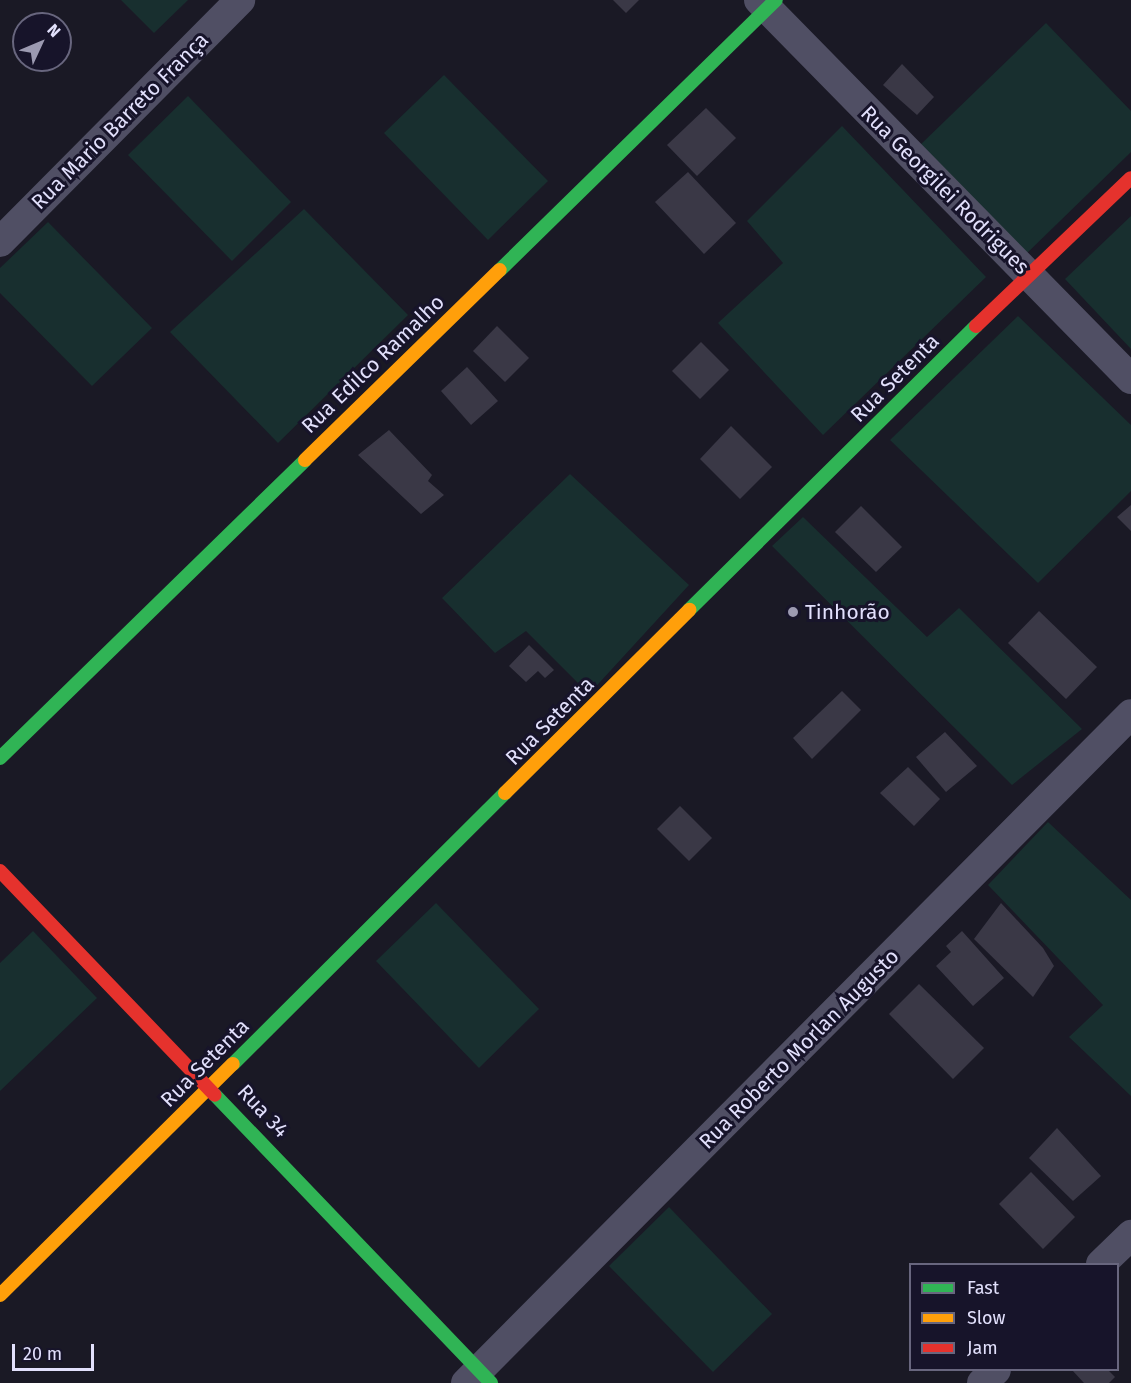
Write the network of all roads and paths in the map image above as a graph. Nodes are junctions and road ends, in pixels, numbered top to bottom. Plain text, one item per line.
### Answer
1 (240, 0) edge
2 (767, 3) edge
3 (1131, 178) edge
4 (0, 242) edge
5 (1028, 274) junction
6 (1131, 379) edge
7 (1131, 714) edge
8 (0, 758) edge
9 (0, 871) edge
10 (212, 1087) junction
11 (1131, 1235) edge
12 (1102, 1263) edge
13 (0, 1295) edge
14 (995, 1371) edge
15 (479, 1379) edge
16 (982, 1383) edge

1 - 4 street, Rua Mario Barreto França
2 - 5 street, Rua Georgilei Rodrigues
2 - 8 street, Rua Edilco Ramalho
3 - 5 street, Rua Setenta
5 - 6 street, Rua Georgilei Rodrigues
5 - 10 street, Rua Setenta
7 - 15 street, Rua Roberto Morlan Augusto
9 - 10 street, Rua 34
10 - 13 street, Rua Setenta
10 - 15 street, Rua 34
11 - 12 street
14 - 16 street

